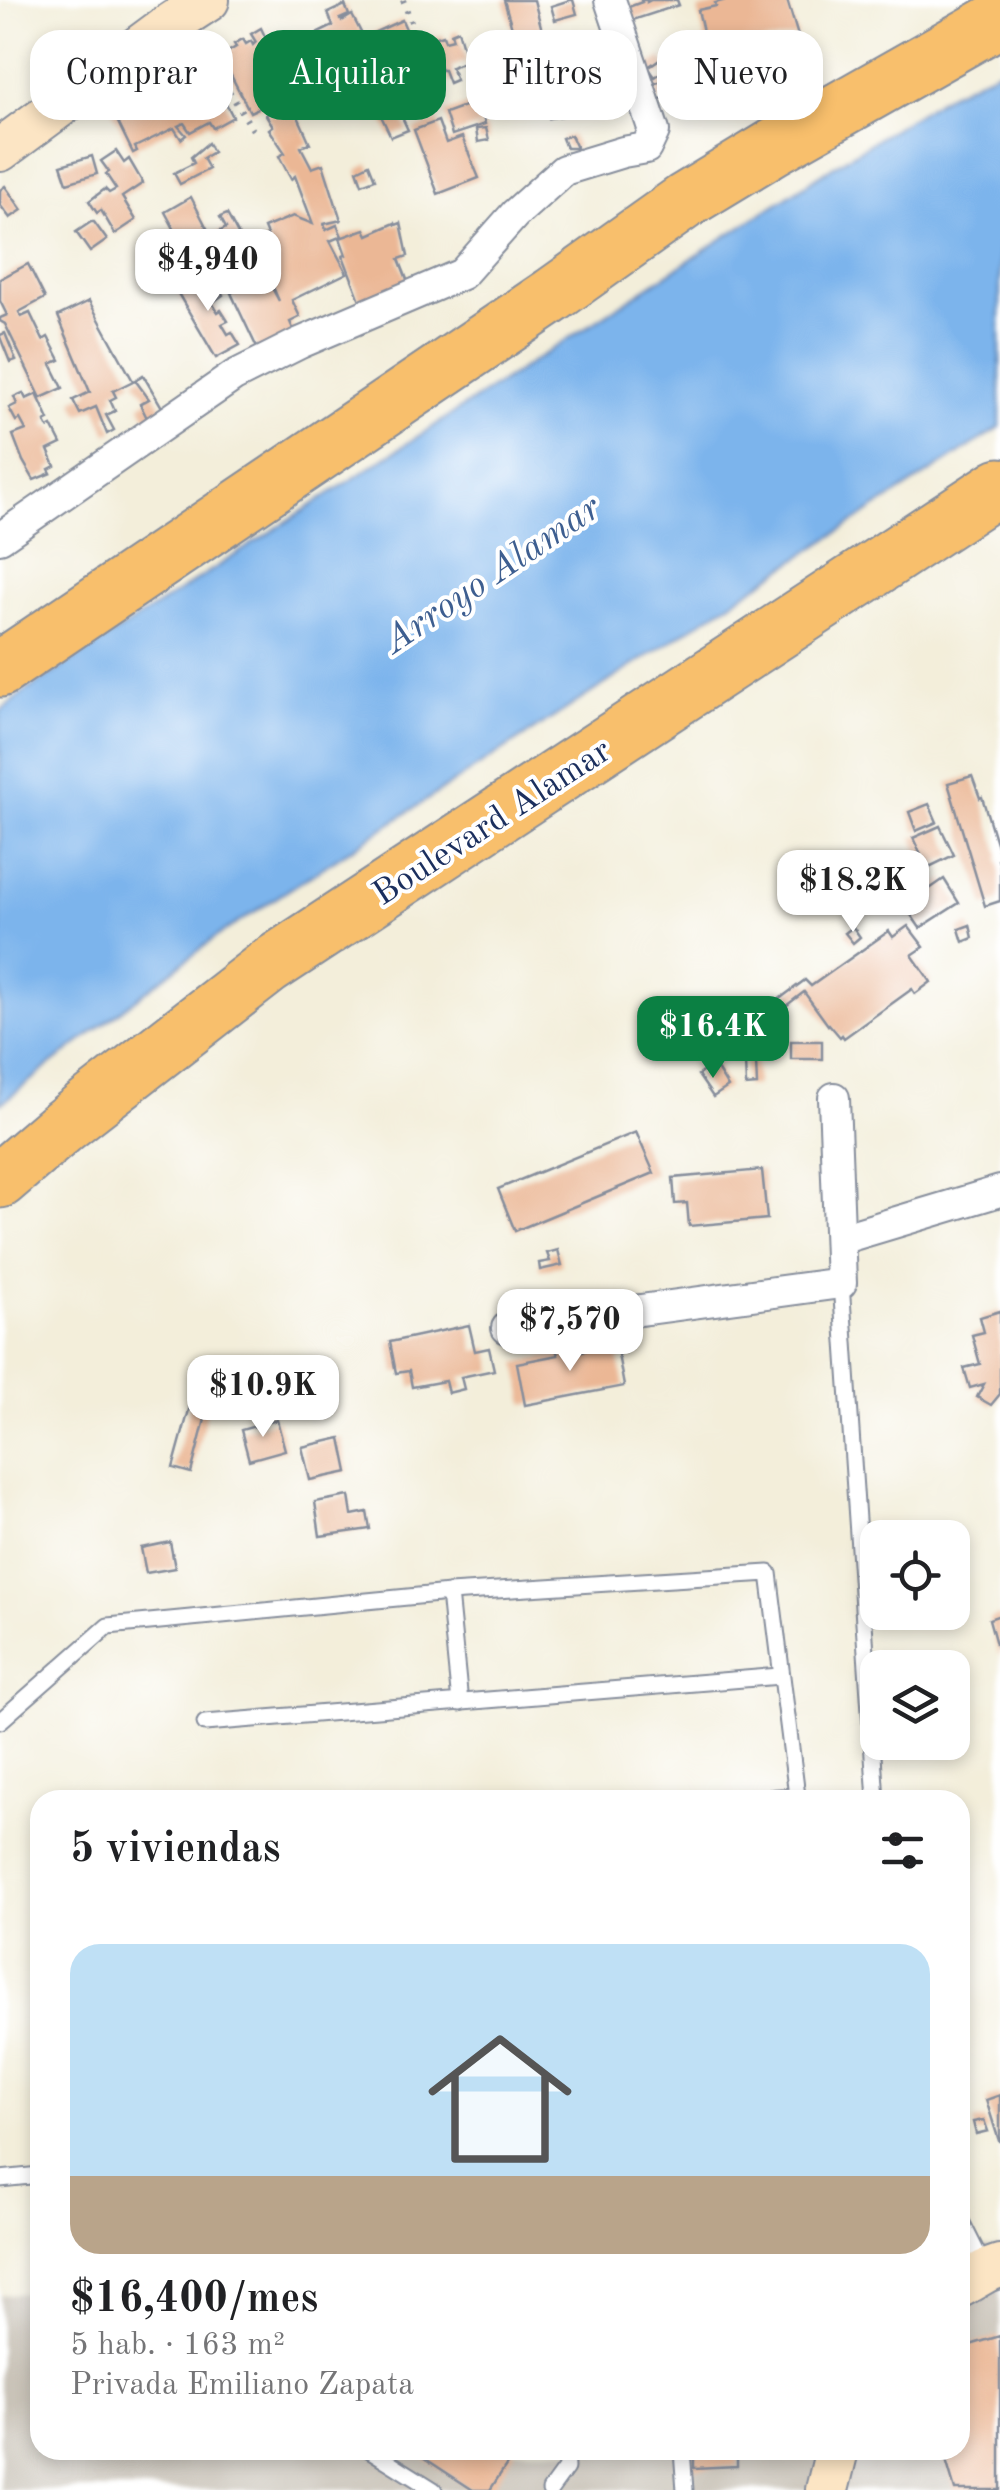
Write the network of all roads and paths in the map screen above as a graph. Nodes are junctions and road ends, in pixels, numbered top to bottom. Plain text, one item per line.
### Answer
1 (403, 0) edge
2 (610, 0) edge
3 (196, 8) edge
4 (1000, 19) edge
5 (414, 30) edge
6 (256, 135) dead end
7 (0, 150) edge
8 (998, 487) edge
9 (0, 538) edge
10 (0, 669) edge
11 (834, 1098) dead end
12 (0, 1180) edge
13 (1000, 1191) edge
14 (840, 1239) junction
15 (841, 1284) junction
16 (507, 1328) dead end
17 (449, 1592) junction
18 (780, 1676) junction
19 (460, 1703) junction
20 (0, 1721) edge
21 (205, 1723) dead end
22 (797, 1790) edge
23 (875, 1790) edge
24 (30, 2176) edge
25 (0, 2179) edge
26 (970, 2244) edge
27 (982, 2275) edge
28 (386, 2460) edge
29 (566, 2460) edge
30 (682, 2460) edge
31 (834, 2460) edge
32 (434, 2490) edge
33 (550, 2490) edge
34 (684, 2490) edge
35 (827, 2490) edge

1 - 5 path
2 - 9 street
3 - 6 path
3 - 7 street
4 - 10 highway
8 - 12 highway, Boulevard Alamar
11 - 14 street
13 - 14 street
14 - 15 street
15 - 16 street
15 - 23 lane
17 - 18 lane
17 - 19 lane
17 - 20 lane
18 - 19 lane
18 - 22 lane
19 - 21 lane
24 - 25 lane
26 - 27 lane
28 - 32 lane
29 - 33 lane
30 - 34 lane
31 - 35 street

